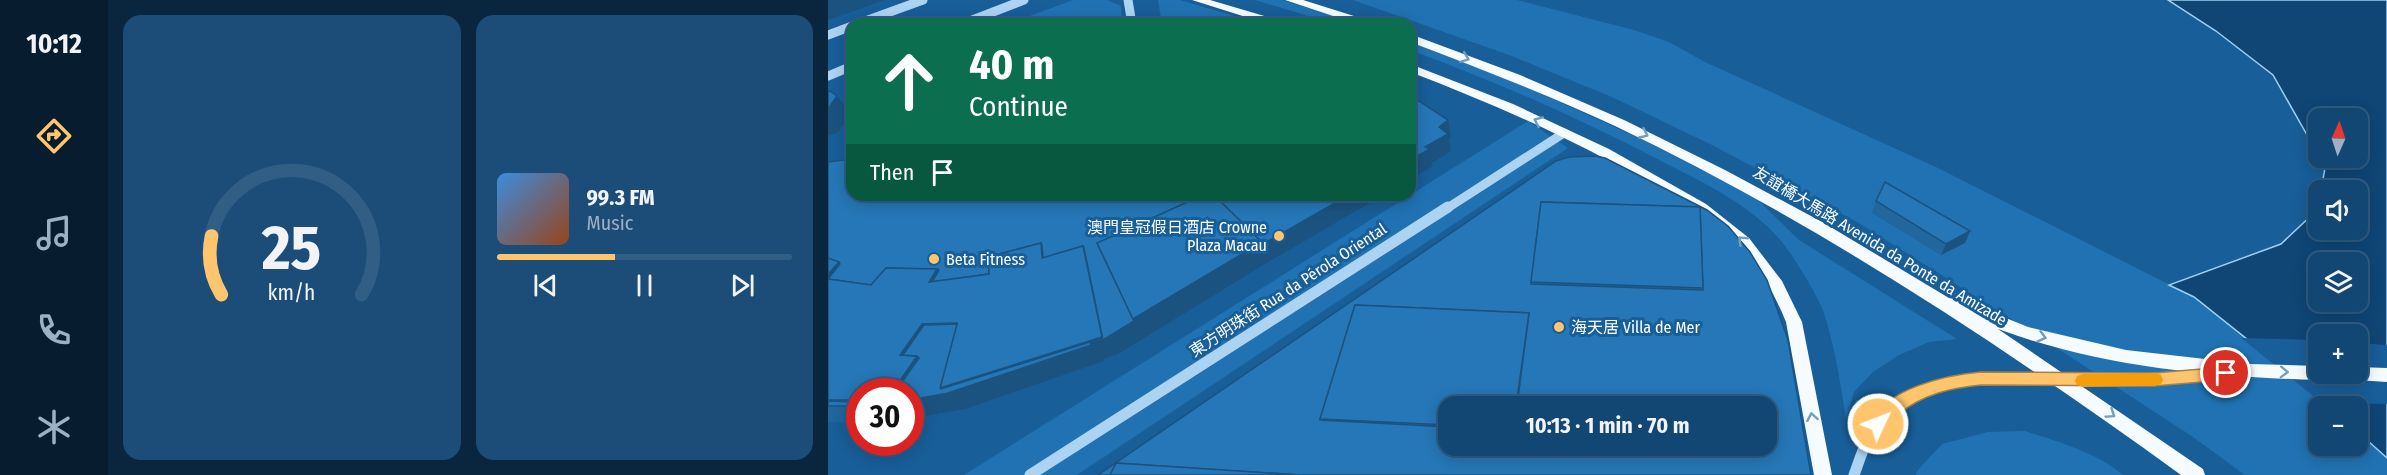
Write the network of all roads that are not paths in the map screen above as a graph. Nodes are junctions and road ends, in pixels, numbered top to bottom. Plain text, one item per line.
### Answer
1 (922, 0) edge
2 (1024, 0) edge
3 (1128, 0) edge
4 (1198, 0) edge
5 (1291, 0) edge
6 (873, 18) edge
7 (978, 18) edge
8 (1131, 18) edge
9 (1260, 18) edge
10 (1350, 18) edge
11 (846, 28) edge
12 (828, 35) edge
13 (1416, 40) edge
14 (846, 68) edge
15 (1416, 70) edge
16 (828, 76) edge
17 (1564, 133) junction
18 (1911, 281) junction
19 (2249, 371) junction
20 (2308, 373) edge
21 (2368, 375) edge
22 (2387, 375) edge
23 (2062, 381) junction
24 (1030, 475) edge
25 (1823, 475) edge
26 (1854, 475) edge
27 (2196, 475) edge

1 - 6 street
2 - 7 street
3 - 8 street
4 - 9 main road
5 - 10 main road
11 - 12 street
13 -> 18 main road, 友誼橋大馬路 Avenida da Ponte da Amizade
14 - 16 street
17 -> 15 main road
17 - 24 street, 東方明珠街 Rua da Pérola Oriental
25 -> 17 main road
18 -> 19 main road
18 - 23 main road, 友誼橋大馬路 Avenida da Ponte da Amizade
19 -> 20 main road
19 - 23 street
21 - 22 main road
23 - 26 street
23 -> 27 main road, 友誼橋大馬路 Avenida da Ponte da Amizade

